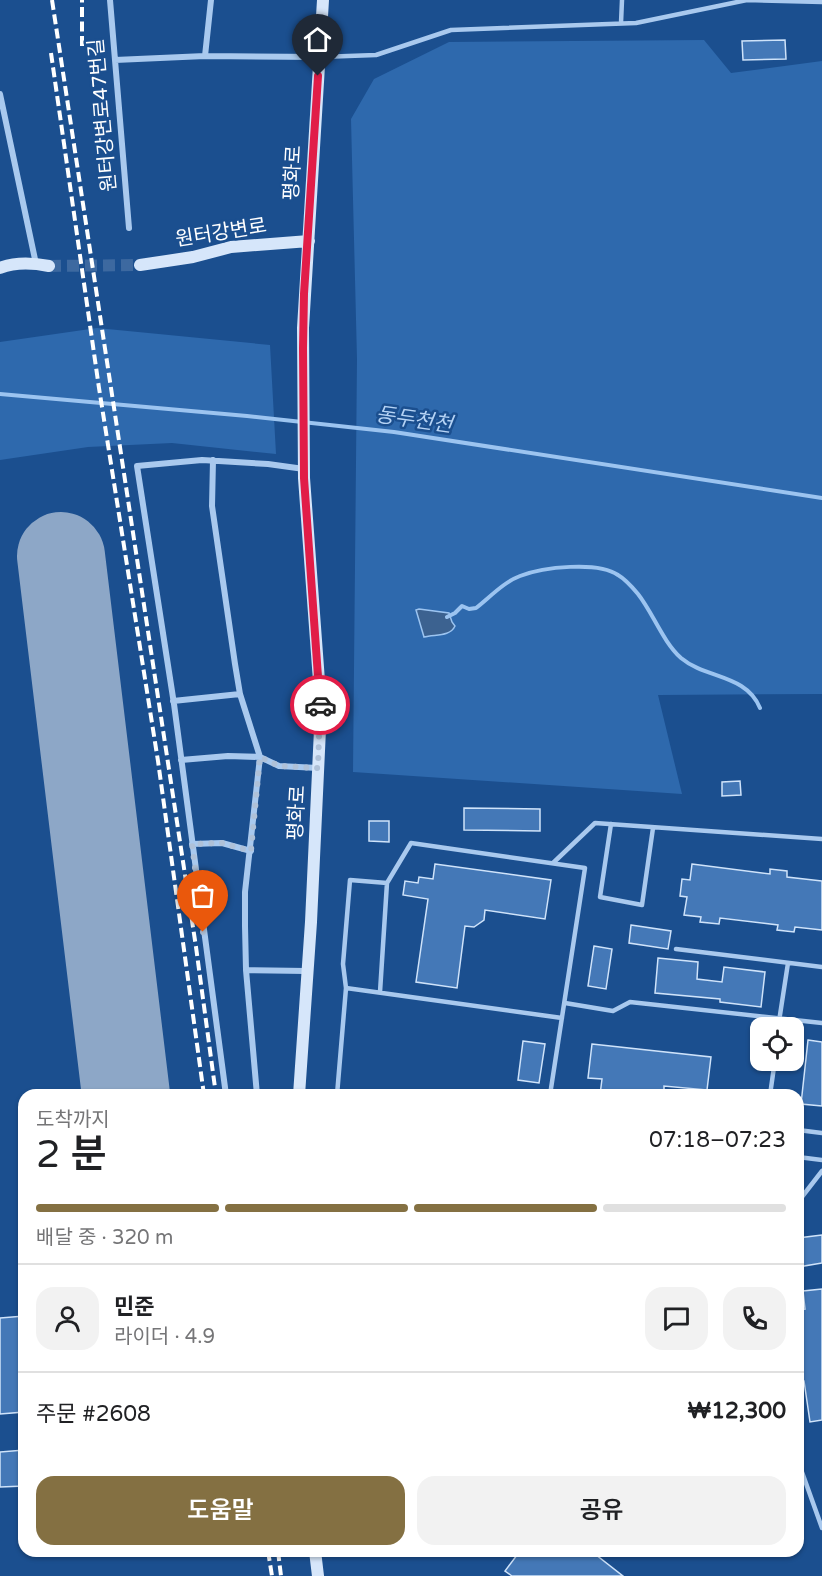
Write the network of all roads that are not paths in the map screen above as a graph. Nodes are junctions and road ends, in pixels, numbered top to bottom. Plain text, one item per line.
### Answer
1 (110, 0) edge
2 (212, 0) edge
3 (323, 0) edge
4 (622, 0) edge
5 (822, 2) edge
6 (621, 23) junction
7 (205, 56) junction
8 (320, 57) junction
9 (115, 60) junction
10 (0, 94) edge
11 (129, 228) dead end
12 (309, 241) junction
13 (36, 264) junction
14 (140, 265) tunnel mouth
15 (50, 266) tunnel mouth
16 (0, 268) edge
17 (213, 460) junction
18 (304, 465) junction
19 (240, 694) junction
20 (173, 701) junction
21 (260, 757) junction
22 (181, 760) junction
23 (318, 768) junction
24 (611, 824) junction
25 (653, 828) junction
26 (822, 839) edge
27 (192, 844) junction
28 (251, 851) junction
29 (554, 863) junction
30 (387, 883) junction
31 (676, 949) dead end
32 (788, 963) junction
33 (822, 967) edge
34 (246, 970) junction
35 (306, 970) junction
36 (346, 988) junction
37 (380, 992) junction
38 (565, 1003) junction
39 (562, 1017) junction
40 (771, 1017) edge
41 (780, 1017) edge
42 (804, 1021) edge
43 (822, 1023) edge
44 (773, 1071) edge
45 (225, 1089) edge
46 (256, 1089) edge
47 (298, 1089) edge
48 (338, 1089) edge
49 (551, 1089) edge
50 (771, 1089) edge
51 (804, 1131) edge
52 (822, 1133) edge
53 (804, 1158) edge
54 (822, 1160) edge
55 (822, 1171) edge
56 (804, 1194) edge
57 (804, 1478) edge
58 (822, 1528) edge
59 (316, 1557) edge
60 (318, 1576) edge

1 - 9 street, 원터강변로47번길
2 - 7 street
3 - 8 main road, 평화로
4 - 6 lane
5 - 6 lane
6 - 8 lane
7 - 8 street
7 - 9 street
8 - 12 main road, 평화로
9 - 11 street, 원터강변로47번길
10 - 13 street
12 - 14 main road, 원터강변로
12 - 18 main road, 평화로
13 - 15 main road
13 - 16 main road
17 - 18 street
17 - 19 street
17 - 20 street
18 - 23 main road, 평화로
19 - 20 street
19 - 21 street
20 - 22 street
21 - 22 street
21 - 23 street
21 - 28 street
22 - 27 street
23 - 35 main road, 평화로
24 - 25 lane
24 - 25 lane
24 - 29 lane
25 - 26 lane
27 - 28 street
27 - 45 street
28 - 34 street
29 - 30 lane
29 - 38 lane
30 - 36 lane
30 - 37 lane
31 - 32 lane
32 - 33 lane
32 - 41 lane
34 - 35 street
34 - 46 street
35 - 47 main road, 평화로
36 - 37 lane
36 - 48 lane
37 - 39 lane
38 - 39 lane
38 - 40 lane
39 - 49 lane
42 - 43 lane
44 - 50 lane
51 - 52 lane
53 - 54 lane
55 - 56 lane
57 - 58 lane
59 - 60 main road

